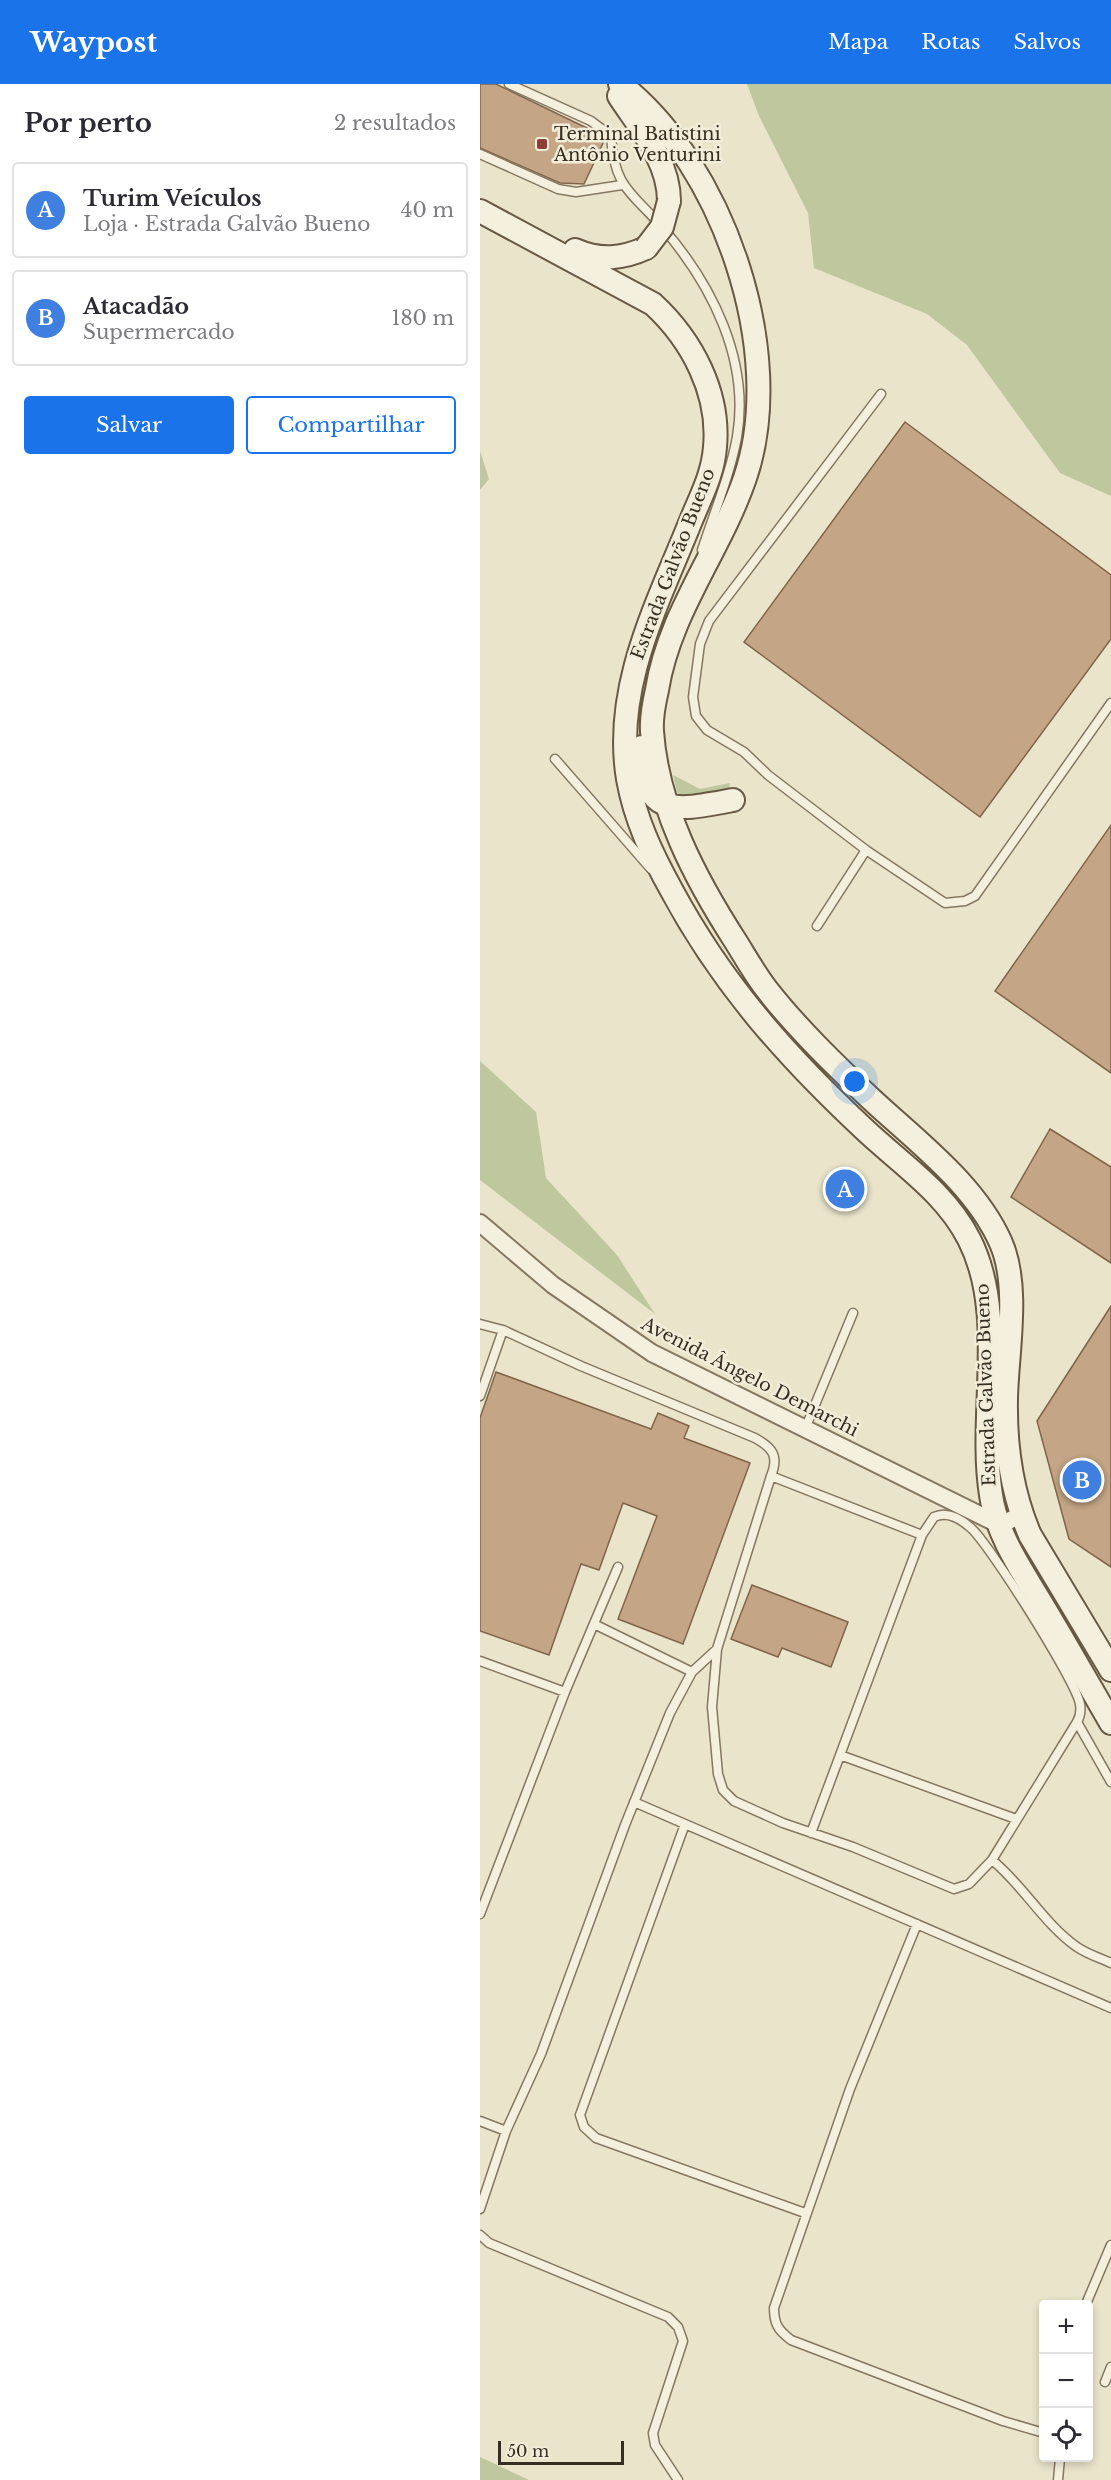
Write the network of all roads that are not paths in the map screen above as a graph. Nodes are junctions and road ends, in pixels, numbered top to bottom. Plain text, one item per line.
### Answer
1 (509, 84) edge
2 (611, 84) edge
3 (620, 84) edge
4 (480, 154) edge
5 (622, 185) junction
6 (480, 210) edge
7 (880, 394) dead end
8 (730, 468) junction
9 (661, 597) junction
10 (679, 615) junction
11 (1111, 704) edge
12 (555, 759) dead end
13 (733, 800) dead end
14 (669, 806) junction
15 (866, 850) junction
16 (670, 888) junction
17 (817, 926) dead end
18 (483, 1228) edge
19 (853, 1313) dead end
20 (480, 1324) edge
21 (503, 1330) junction
22 (480, 1396) edge
23 (805, 1429) junction
24 (771, 1476) junction
25 (1021, 1515) junction
26 (1000, 1525) junction
27 (922, 1535) junction
28 (618, 1567) dead end
29 (594, 1624) junction
30 (717, 1649) junction
31 (480, 1661) edge
32 (1111, 1670) edge
33 (692, 1672) junction
34 (565, 1692) junction
35 (1107, 1706) edge
36 (1077, 1722) junction
37 (840, 1755) junction
38 (1111, 1782) edge
39 (634, 1802) junction
40 (1016, 1819) junction
41 (685, 1824) junction
42 (811, 1833) junction
43 (992, 1860) junction
44 (480, 1914) edge
45 (917, 1924) junction
46 (1111, 1963) edge
47 (1111, 2008) edge
48 (480, 2121) edge
49 (506, 2131) junction
50 (480, 2209) edge
51 (805, 2213) junction
52 (480, 2235) edge
53 (1111, 2245) edge
54 (1088, 2300) edge
55 (1111, 2367) edge
56 (1105, 2382) dead end
57 (1039, 2431) edge
58 (1060, 2462) edge
59 (678, 2480) edge
60 (1058, 2480) edge

1 - 5 lane
2 - 6 main road, bridge
3 - 10 main road, Estrada Galvão Bueno
4 - 5 lane
5 - 8 lane
6 - 9 main road, Estrada Galvão Bueno
7 - 15 lane
8 - 9 lane
8 - 10 lane
9 - 14 main road
9 - 16 main road, Estrada Galvão Bueno
10 - 14 main road, Estrada Galvão Bueno
11 - 15 lane
12 - 16 lane
13 - 14 main road
14 - 25 main road, Estrada Galvão Bueno
15 - 17 lane
16 - 26 main road, Estrada Galvão Bueno
18 - 23 street, Avenida Ângelo Demarchi
19 - 23 lane
20 - 21 lane
21 - 22 lane
21 - 24 lane
23 - 26 street, Avenida Ângelo Demarchi
24 - 27 lane
24 - 30 lane
25 - 26 street
25 - 32 main road, Estrada Galvão Bueno
26 - 35 main road, Estrada Galvão Bueno
27 - 36 lane
27 - 37 lane
28 - 29 lane
29 - 33 lane
29 - 34 lane
30 - 33 lane
30 - 42 lane
31 - 34 lane
33 - 39 lane
34 - 44 lane
36 - 38 lane
36 - 40 lane
37 - 40 lane
37 - 42 lane
39 - 41 lane
39 - 49 lane
40 - 43 lane
41 - 45 lane
41 - 51 lane
42 - 43 lane
43 - 46 lane
45 - 47 lane
45 - 51 lane
48 - 49 lane
49 - 50 lane
51 - 57 lane
52 - 59 lane
53 - 54 lane
55 - 56 lane
58 - 60 lane

